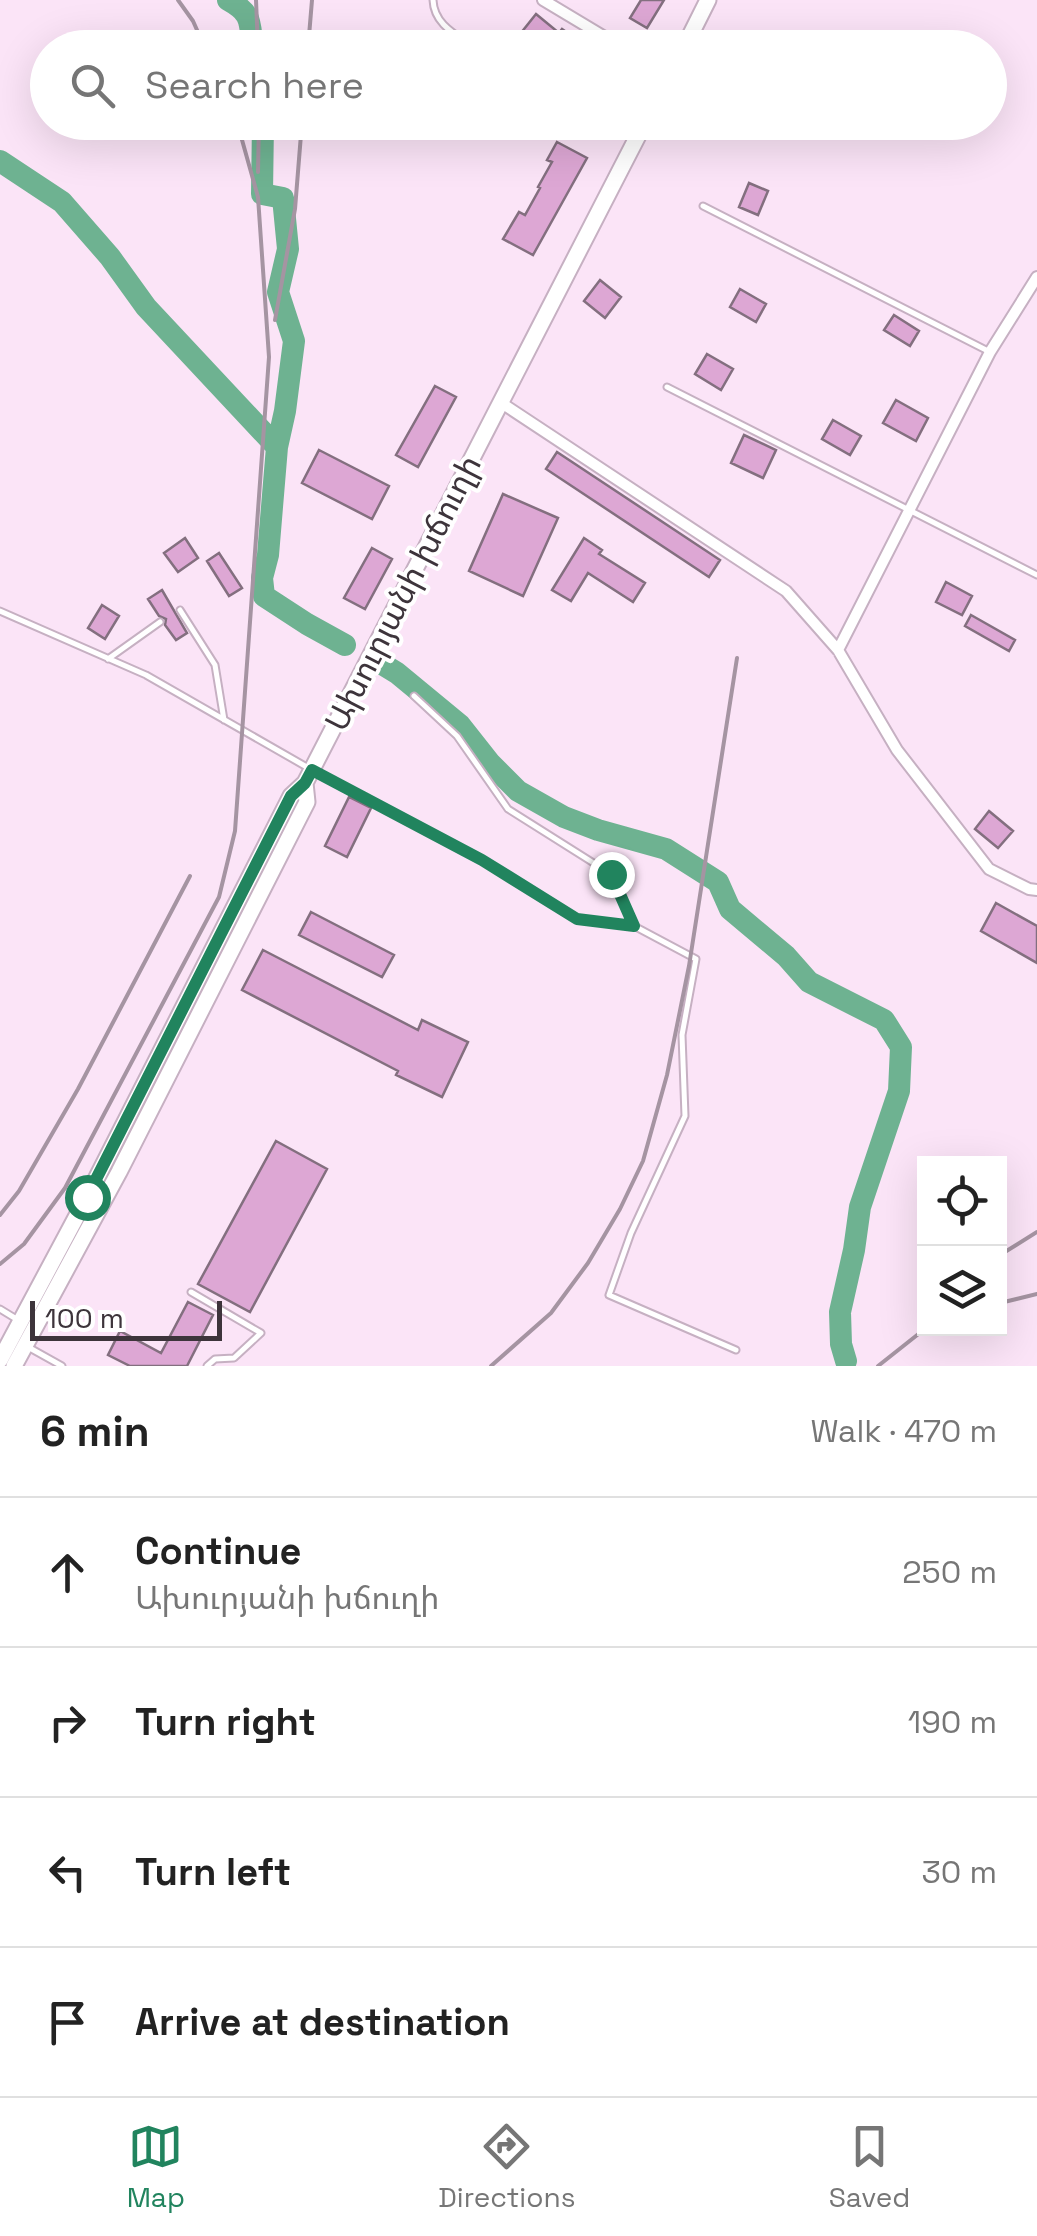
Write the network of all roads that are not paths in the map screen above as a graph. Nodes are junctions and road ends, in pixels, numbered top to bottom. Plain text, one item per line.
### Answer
1 (434, 0) edge
2 (543, 0) edge
3 (708, 0) edge
4 (450, 30) edge
5 (593, 30) edge
6 (693, 30) edge
7 (636, 140) edge
8 (703, 206) dead end
9 (1037, 277) edge
10 (990, 352) junction
11 (667, 387) dead end
12 (500, 402) junction
13 (909, 510) junction
14 (1037, 575) edge
15 (180, 610) dead end
16 (0, 611) edge
17 (160, 622) dead end
18 (838, 650) junction
19 (108, 658) junction
20 (414, 696) dead end
21 (224, 720) junction
22 (309, 777) junction
23 (1037, 890) edge
24 (634, 926) junction
25 (191, 1292) dead end
26 (0, 1309) edge
27 (21, 1322) junction
28 (25, 1346) junction
29 (736, 1350) dead end
30 (0, 1360) edge
31 (14, 1366) edge
32 (62, 1366) edge
33 (207, 1366) edge

1 - 4 lane
2 - 5 street
3 - 6 main road
7 - 12 main road, Ախուրյանի խճուղի
8 - 10 lane
9 - 10 street
10 - 13 street
11 - 13 lane
12 - 18 street
12 - 22 main road, Ախուրյանի խճուղի
13 - 14 lane
13 - 18 street
15 - 21 lane
16 - 19 lane
17 - 19 lane
18 - 23 street
19 - 21 lane
20 - 24 lane
21 - 22 lane
22 - 24 lane
22 - 27 main road, Ախուրյանի խճուղի
22 - 28 main road, Ախուրյանի խճուղի
24 - 29 lane
25 - 33 lane
26 - 27 lane
27 - 30 main road, Ախուրյանի խճուղի
28 - 31 main road, Ախուրյանի խճուղի
28 - 32 lane

